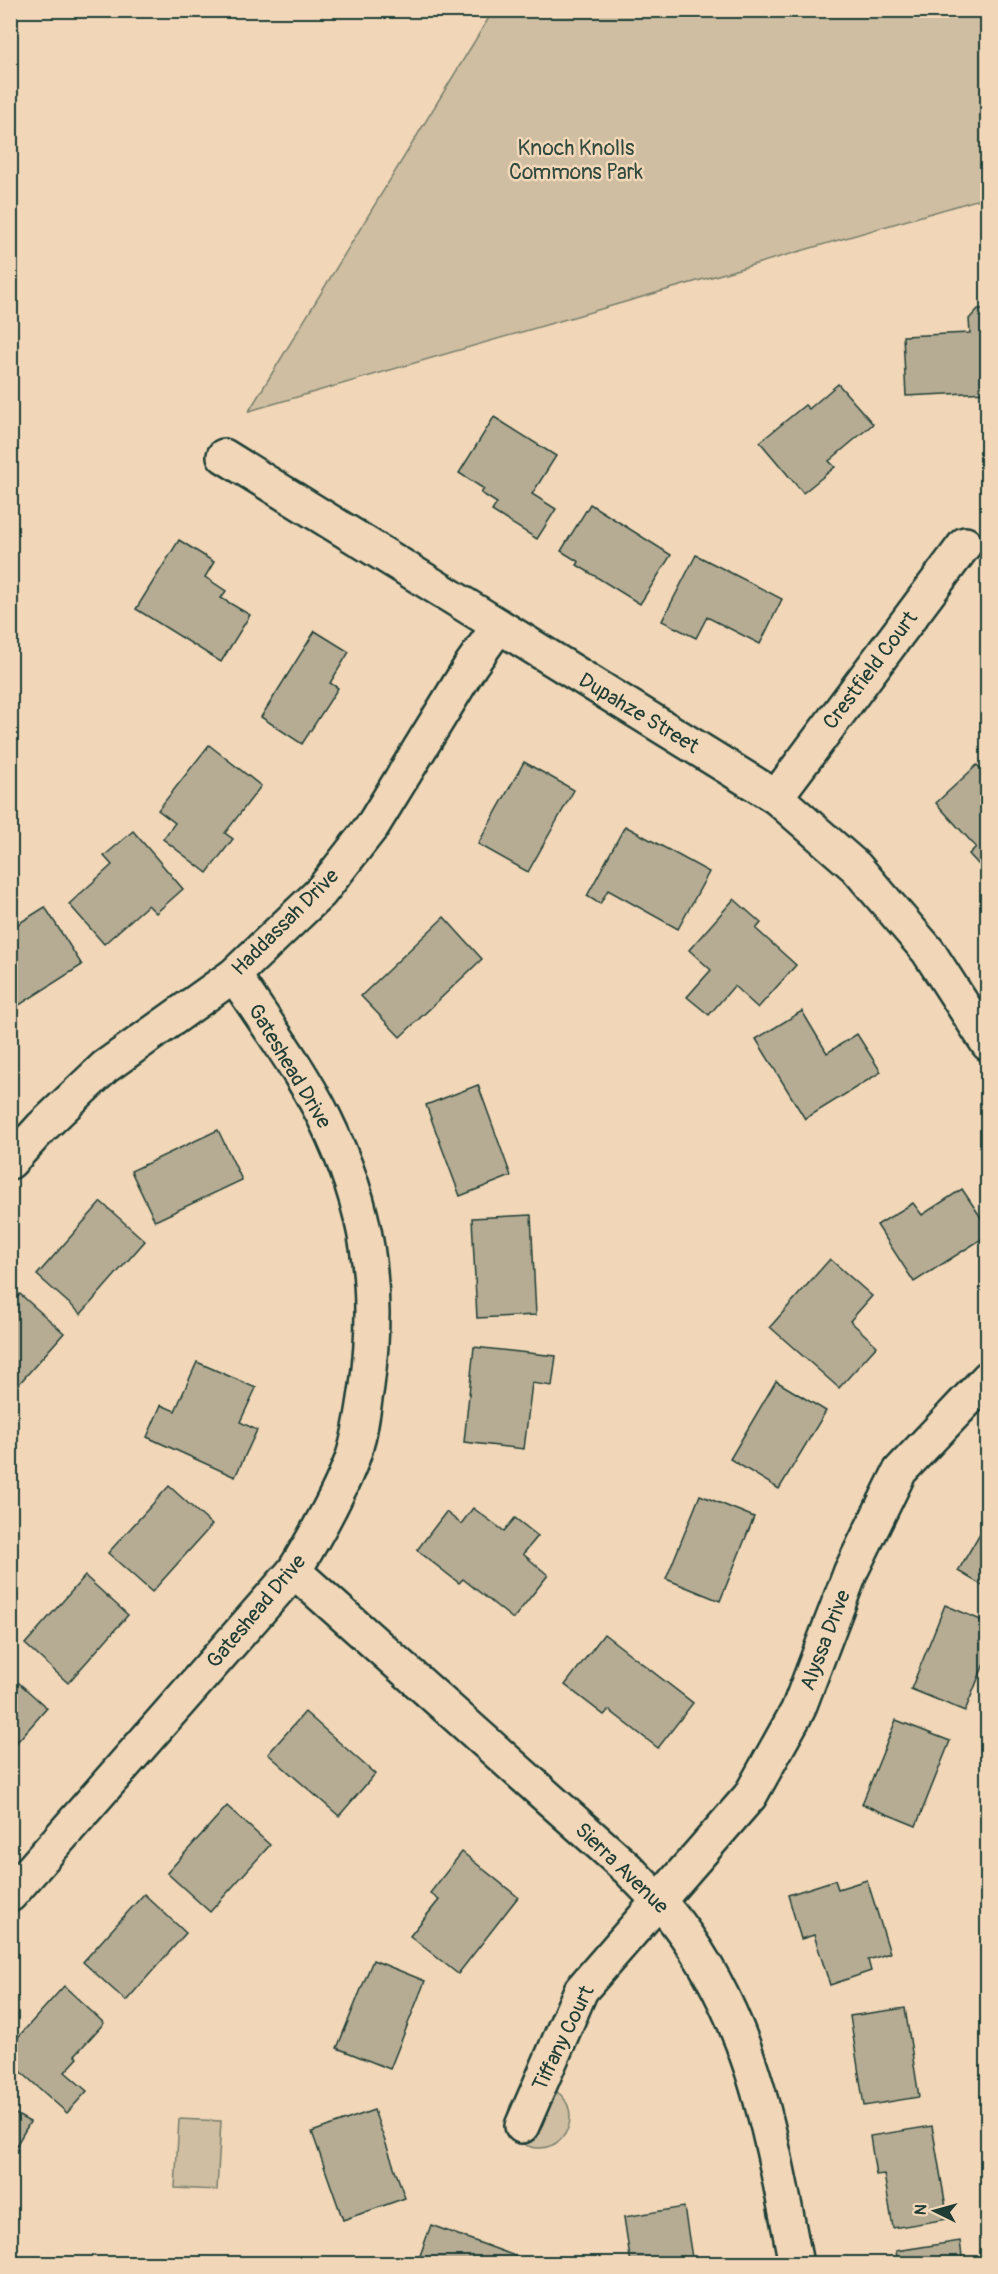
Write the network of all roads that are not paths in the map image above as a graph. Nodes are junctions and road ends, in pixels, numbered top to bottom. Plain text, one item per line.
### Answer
1 (224, 456) dead end
2 (965, 544) dead end
3 (498, 627) junction
4 (776, 797) junction
5 (234, 975) junction
6 (987, 1044) edge
7 (10, 1162) edge
8 (987, 1378) edge
9 (294, 1571) junction
10 (10, 1895) edge
11 (657, 1900) junction
12 (522, 2126) dead end
13 (796, 2264) edge

1 - 3 street, Dupahze Street
2 - 4 street, Crestfield Court
3 - 4 street, Dupahze Street
3 - 5 street, Haddassah Drive
4 - 6 street, Dupahze Street
5 - 7 street, Haddassah Drive
5 - 9 street, Gateshead Drive
8 - 11 street, Alyssa Drive
9 - 10 street, Gateshead Drive
9 - 11 street, Sierra Avenue
11 - 12 street, Tiffany Court
11 - 13 street, Sierra Avenue

